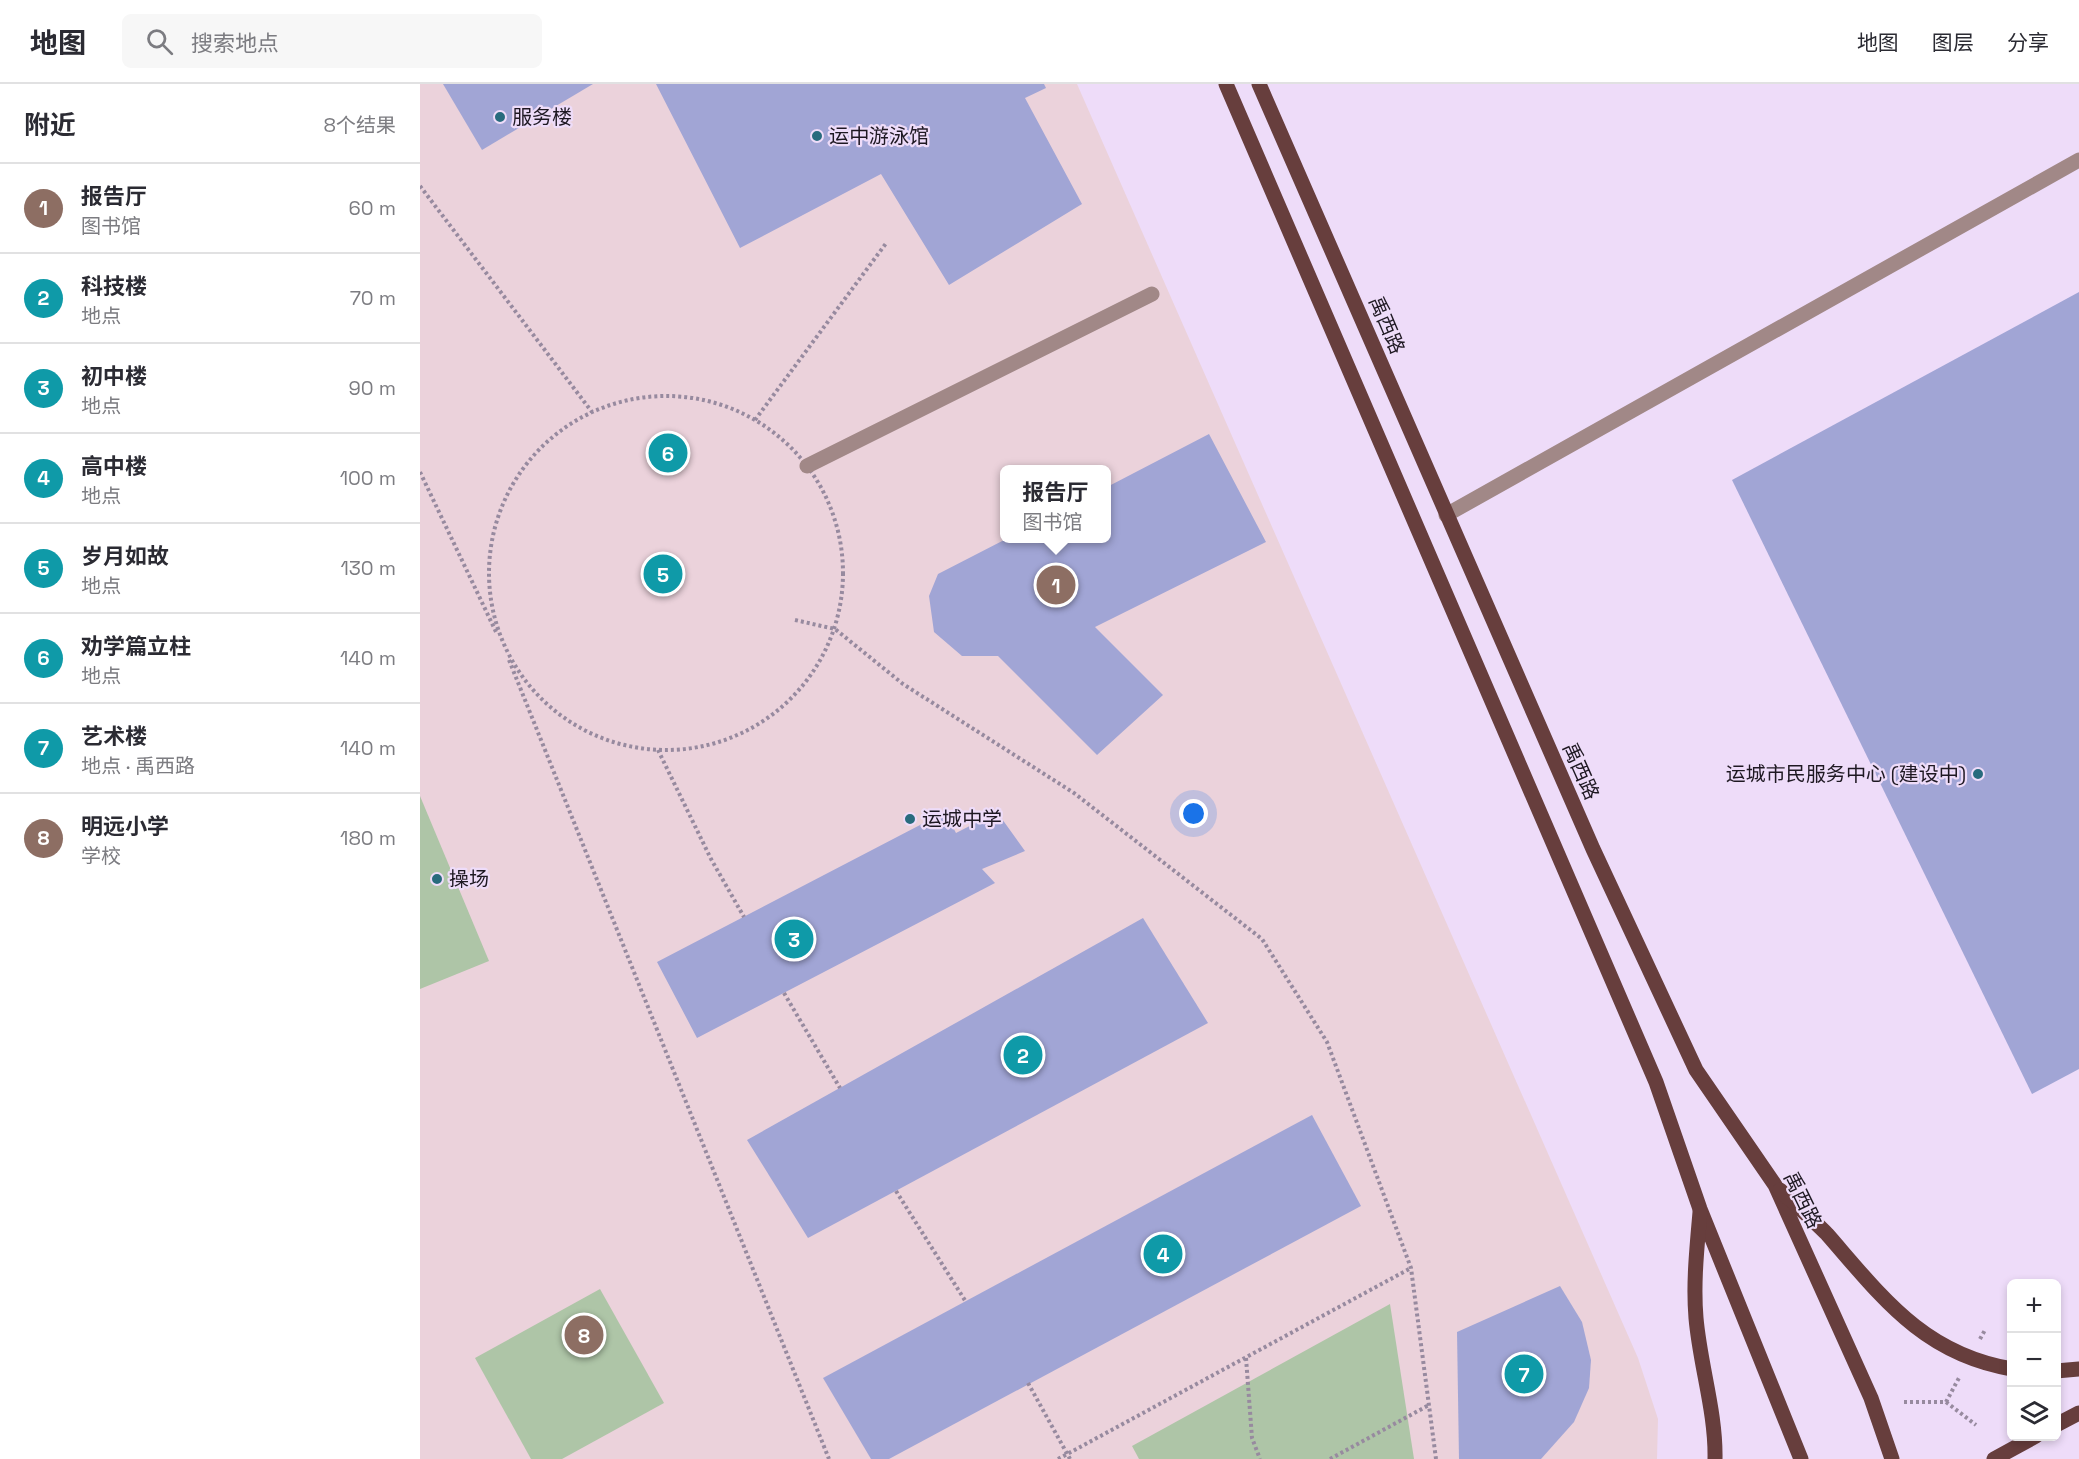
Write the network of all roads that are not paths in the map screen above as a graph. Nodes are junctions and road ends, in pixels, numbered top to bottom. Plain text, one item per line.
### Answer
1 (1226, 84) edge
2 (1259, 84) edge
3 (2079, 160) edge
4 (1152, 294) dead end
5 (807, 466) road end
6 (1446, 514) junction
7 (1775, 1185) junction
8 (1700, 1209) junction
9 (2007, 1368) edge
10 (2079, 1369) edge
11 (2061, 1371) edge
12 (2079, 1413) edge
13 (2061, 1422) edge
14 (2028, 1441) edge
15 (1715, 1459) edge
16 (1801, 1459) edge
17 (1892, 1459) edge
18 (1994, 1459) edge

1 - 8 main road
2 - 6 main road, 禹西路
3 - 6 lane
4 - 5 lane
6 - 7 main road, 禹西路
7 - 9 main road
7 - 17 main road, 禹西路
8 - 15 main road
8 - 16 main road
10 - 11 main road
12 - 13 main road
14 - 18 main road

